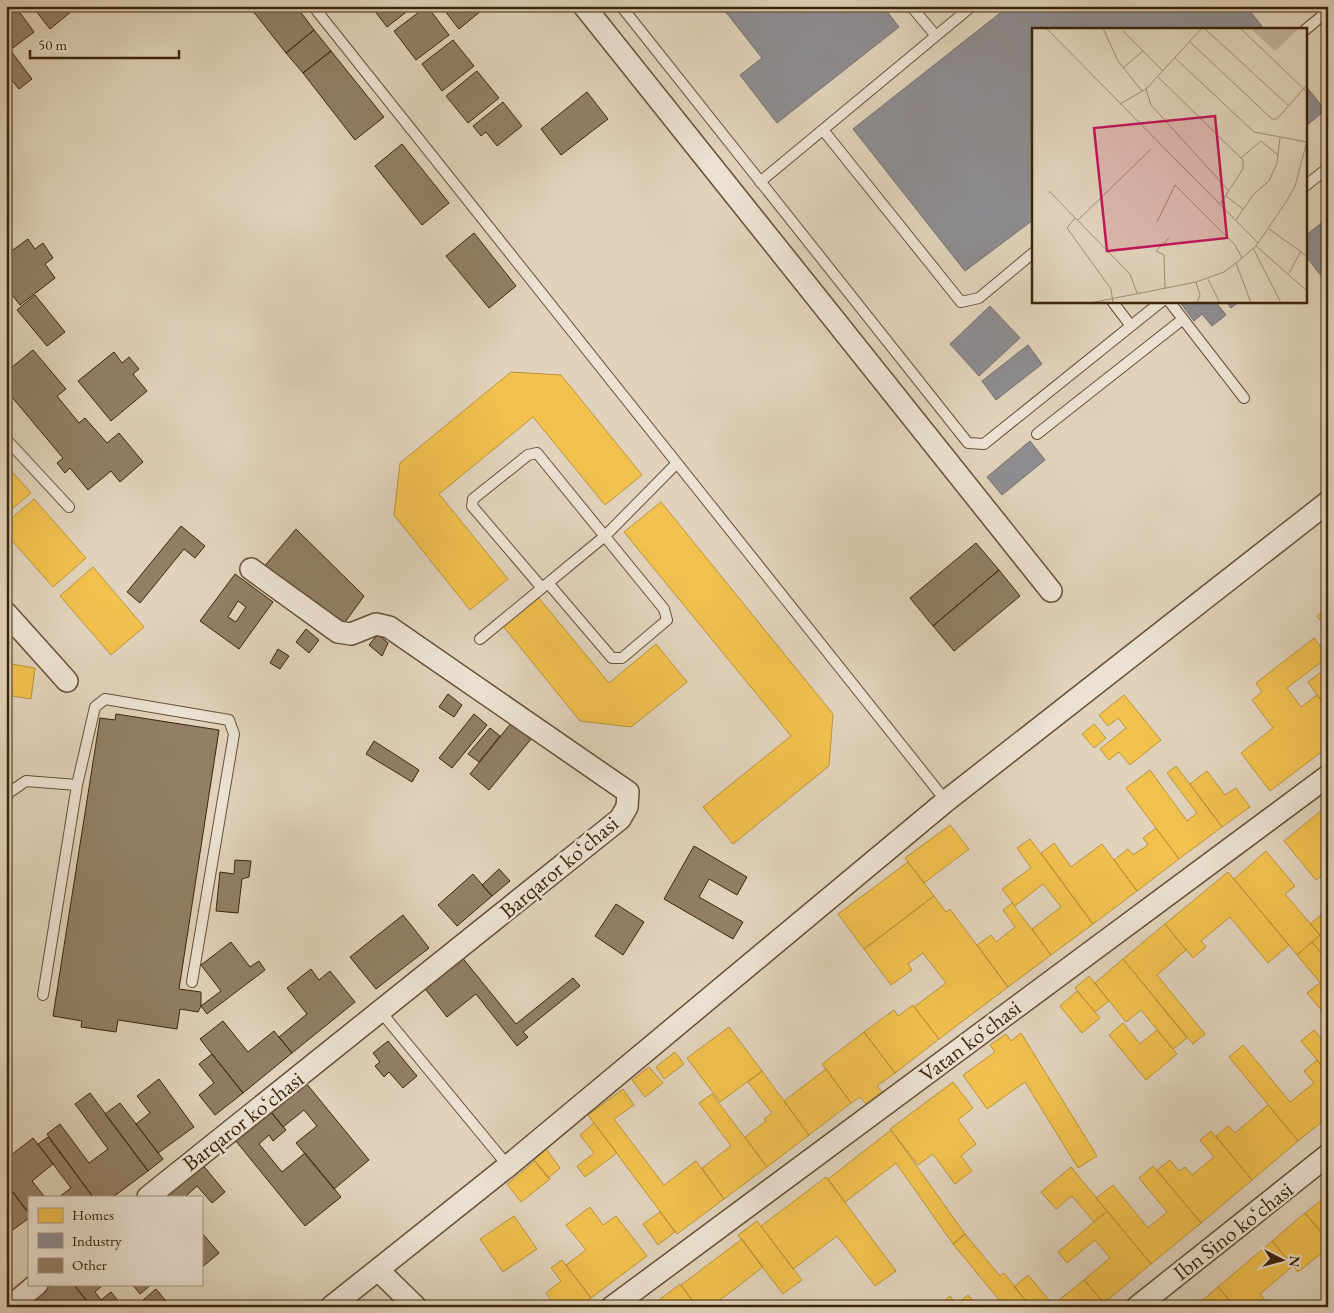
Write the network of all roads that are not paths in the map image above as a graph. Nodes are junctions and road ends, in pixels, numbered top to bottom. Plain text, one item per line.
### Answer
1 (313, 6) edge
2 (584, 6) edge
3 (621, 6) edge
4 (911, 6) edge
5 (972, 6) edge
6 (1328, 11) edge
7 (1306, 29) edge
8 (936, 36) junction
9 (823, 130) junction
10 (1328, 168) edge
11 (760, 182) junction
12 (1306, 185) edge
13 (1032, 254) edge
14 (1113, 302) edge
15 (1161, 302) edge
16 (1170, 302) edge
17 (1183, 319) junction
18 (1131, 326) junction
19 (1244, 398) dead end
20 (1037, 434) dead end
21 (6, 439) edge
22 (677, 463) junction
23 (1328, 502) edge
24 (69, 507) dead end
25 (605, 536) junction
26 (252, 569) dead end
27 (545, 586) junction
28 (1051, 591) dead end
29 (6, 613) edge
30 (480, 639) dead end
31 (67, 681) dead end
32 (1328, 776) edge
33 (77, 785) junction
34 (6, 798) edge
35 (946, 801) junction
36 (192, 982) dead end
37 (43, 995) dead end
38 (381, 1012) junction
39 (1323, 1162) edge
40 (508, 1166) junction
41 (149, 1196) edge
42 (378, 1270) junction
43 (35, 1286) edge
44 (10, 1307) edge
45 (331, 1307) edge
46 (416, 1307) edge
47 (612, 1307) edge
48 (1137, 1307) edge

1 - 22 lane
2 - 28 street
3 - 11 lane
4 - 8 lane
5 - 8 lane
6 - 7 lane
8 - 9 lane
9 - 11 lane
9 - 13 lane
10 - 12 lane
11 - 18 lane
14 - 18 lane
15 - 18 lane
16 - 17 lane
17 - 19 lane
17 - 20 lane
21 - 24 lane
22 - 25 lane
22 - 35 lane
23 - 35 street
25 - 27 lane
25 - 27 lane
25 - 27 lane
26 - 38 street, Barqaror koʻchasi
27 - 30 lane
29 - 31 street
32 - 47 street, Vatan koʻchasi
33 - 34 lane
33 - 36 lane
33 - 37 lane
35 - 40 street
38 - 40 lane
38 - 41 street, Barqaror koʻchasi
39 - 48 street, Ibn Sino koʻchasi
40 - 42 street
42 - 45 street
42 - 46 street
43 - 44 street

